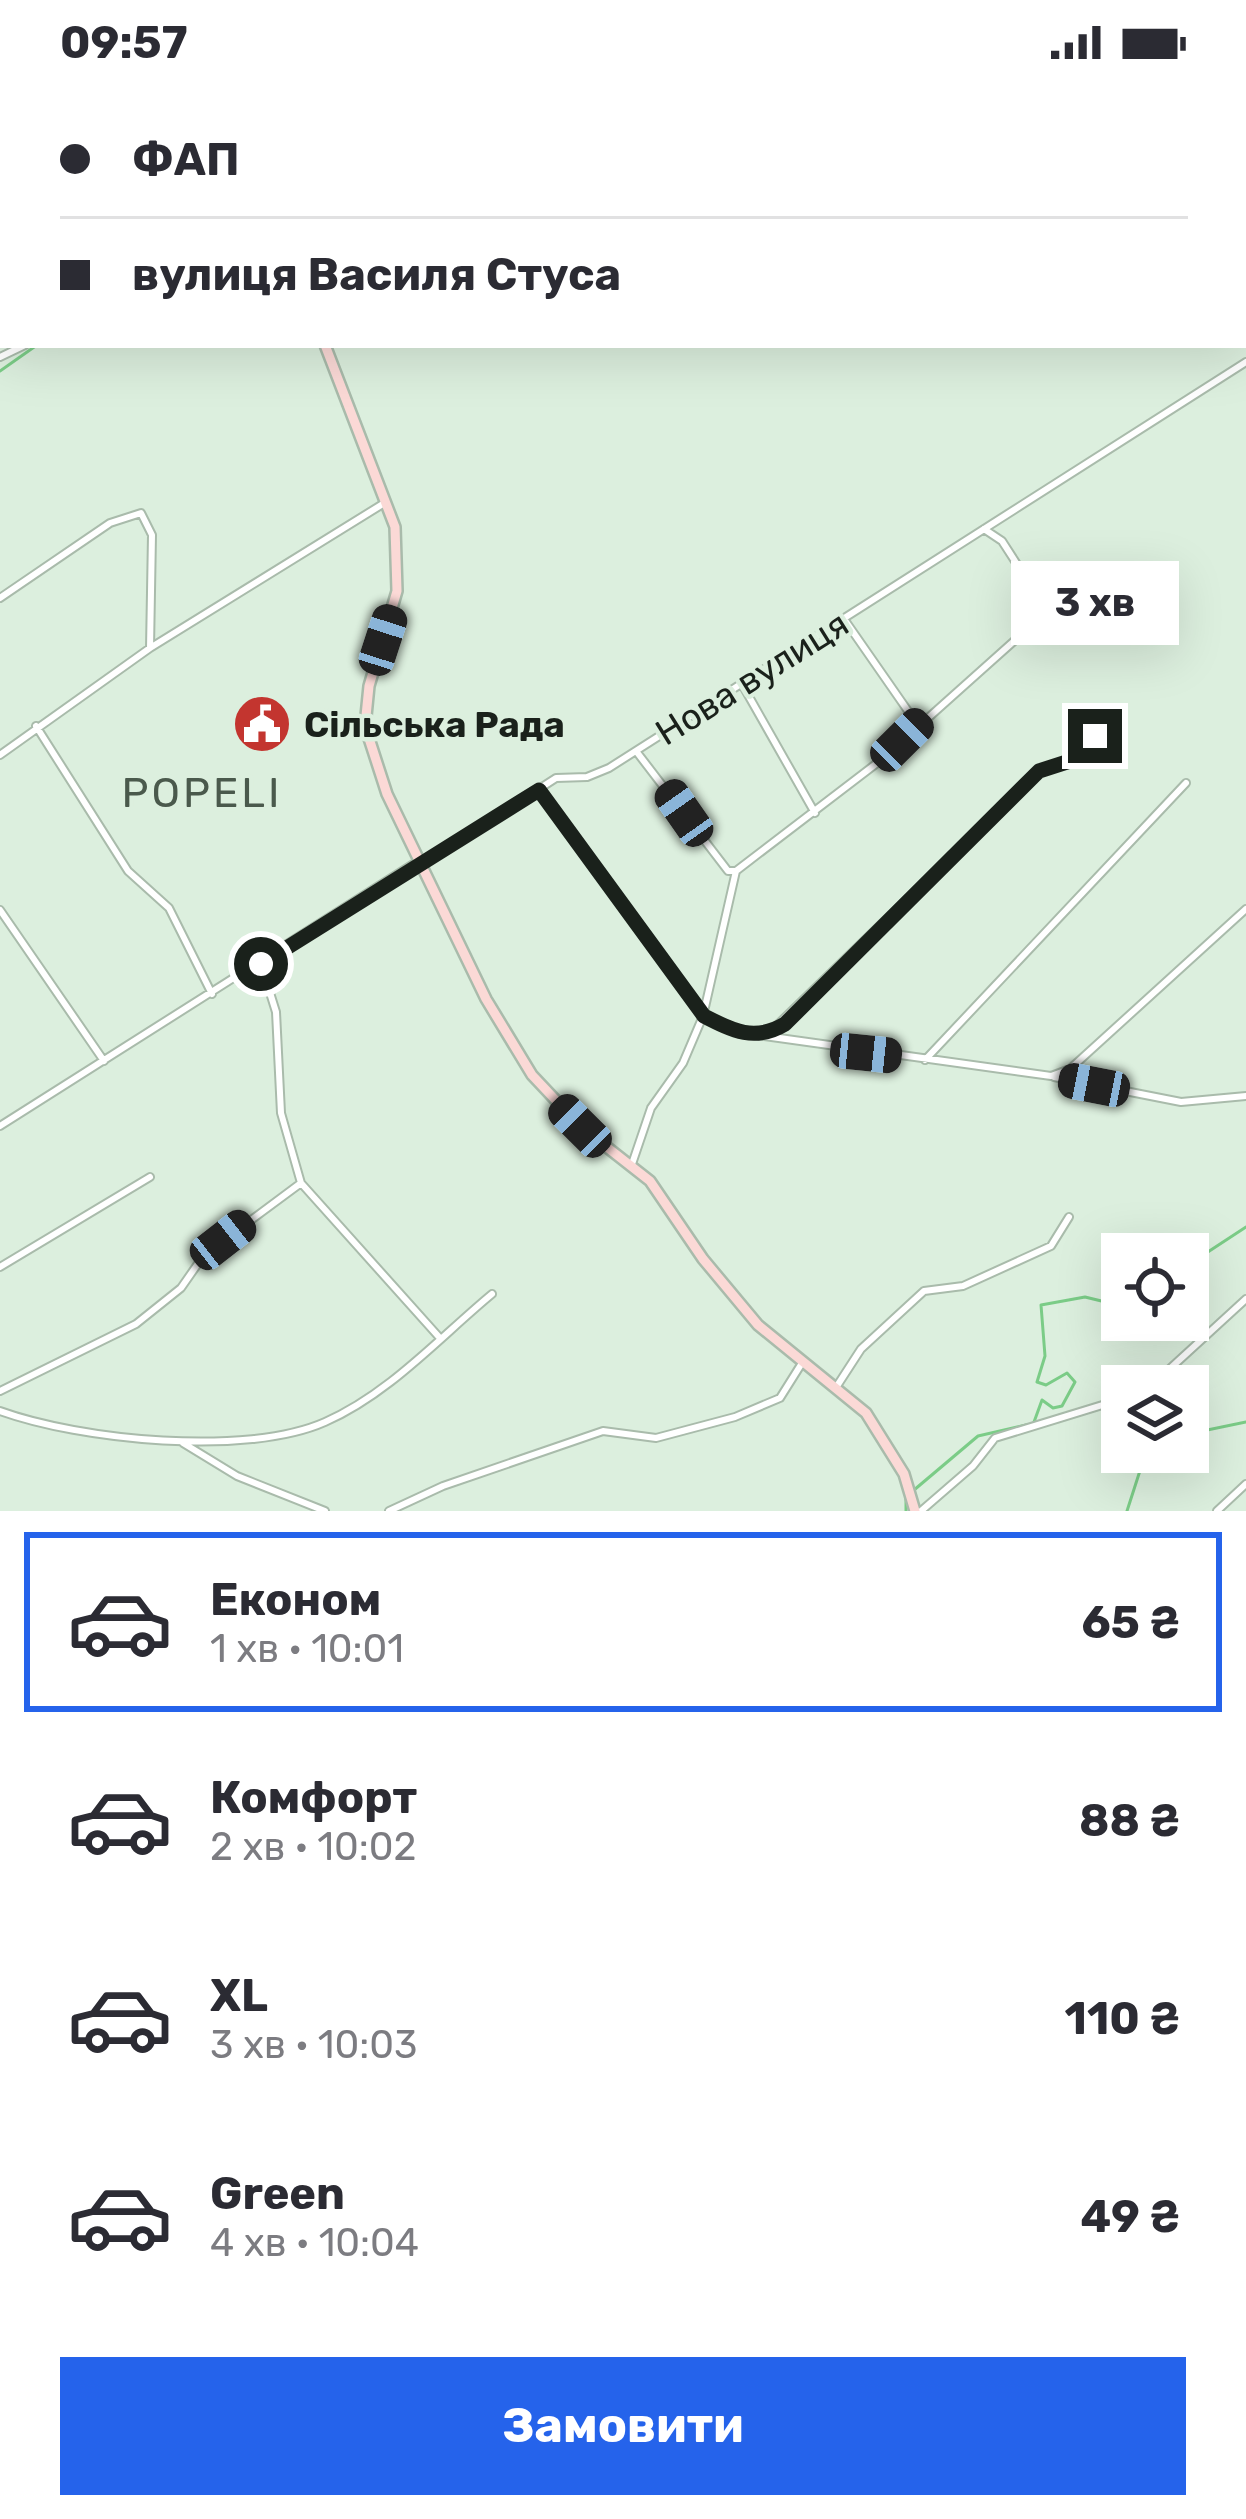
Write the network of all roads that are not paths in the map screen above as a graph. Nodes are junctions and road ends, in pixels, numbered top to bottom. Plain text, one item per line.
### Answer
1 (326, 348) edge
2 (1246, 362) edge
3 (386, 502) junction
4 (984, 529) junction
5 (0, 598) edge
6 (844, 619) junction
7 (150, 648) junction
8 (742, 685) junction
9 (1120, 711) dead end
10 (922, 719) junction
11 (36, 726) junction
12 (636, 752) junction
13 (0, 755) edge
14 (1186, 783) dead end
15 (539, 790) junction
16 (815, 813) junction
17 (419, 863) junction
18 (732, 874) junction
19 (1246, 909) edge
20 (0, 910) edge
21 (261, 964) junction
22 (212, 994) junction
23 (704, 1016) junction
24 (766, 1035) junction
25 (925, 1060) junction
26 (104, 1061) junction
27 (1051, 1076) junction
28 (1246, 1096) edge
29 (0, 1126) edge
30 (632, 1164) junction
31 (150, 1177) dead end
32 (301, 1183) junction
33 (1069, 1217) dead end
34 (0, 1267) edge
35 (492, 1294) dead end
36 (1246, 1299) edge
37 (439, 1336) junction
38 (802, 1364) junction
39 (1174, 1365) edge
40 (837, 1385) junction
41 (0, 1390) edge
42 (1101, 1405) edge
43 (0, 1411) edge
44 (178, 1441) junction
45 (1246, 1484) edge
46 (325, 1511) edge
47 (389, 1511) edge
48 (918, 1511) edge
49 (1217, 1511) edge

1 - 3 main road
2 - 4 street, Нова вулиця
3 - 7 street
3 - 17 main road
4 - 6 street, Нова вулиця
4 - 10 street
5 - 7 street
6 - 8 street, Нова вулиця
6 - 10 street
7 - 11 street
8 - 12 street, Нова вулиця
8 - 16 street
9 - 24 street
10 - 16 street
11 - 13 street
11 - 22 street
12 - 15 street, Нова вулиця
12 - 18 street
14 - 25 street
15 - 17 street, Нова вулиця
15 - 23 street
16 - 18 street
17 - 21 street, Нова вулиця
17 - 30 main road
18 - 23 street
19 - 27 street
20 - 26 street
21 - 22 street, Нова вулиця
21 - 32 street
22 - 26 street, Нова вулиця
23 - 24 street
23 - 30 street
24 - 25 street
25 - 27 street
26 - 29 street, Нова вулиця
27 - 28 street
30 - 38 main road
31 - 34 street
32 - 37 street
32 - 41 street
33 - 40 street
35 - 37 street
36 - 39 street
37 - 44 street
38 - 40 main road
38 - 47 street
40 - 48 main road
42 - 48 street
43 - 44 street
44 - 46 street
45 - 49 street

